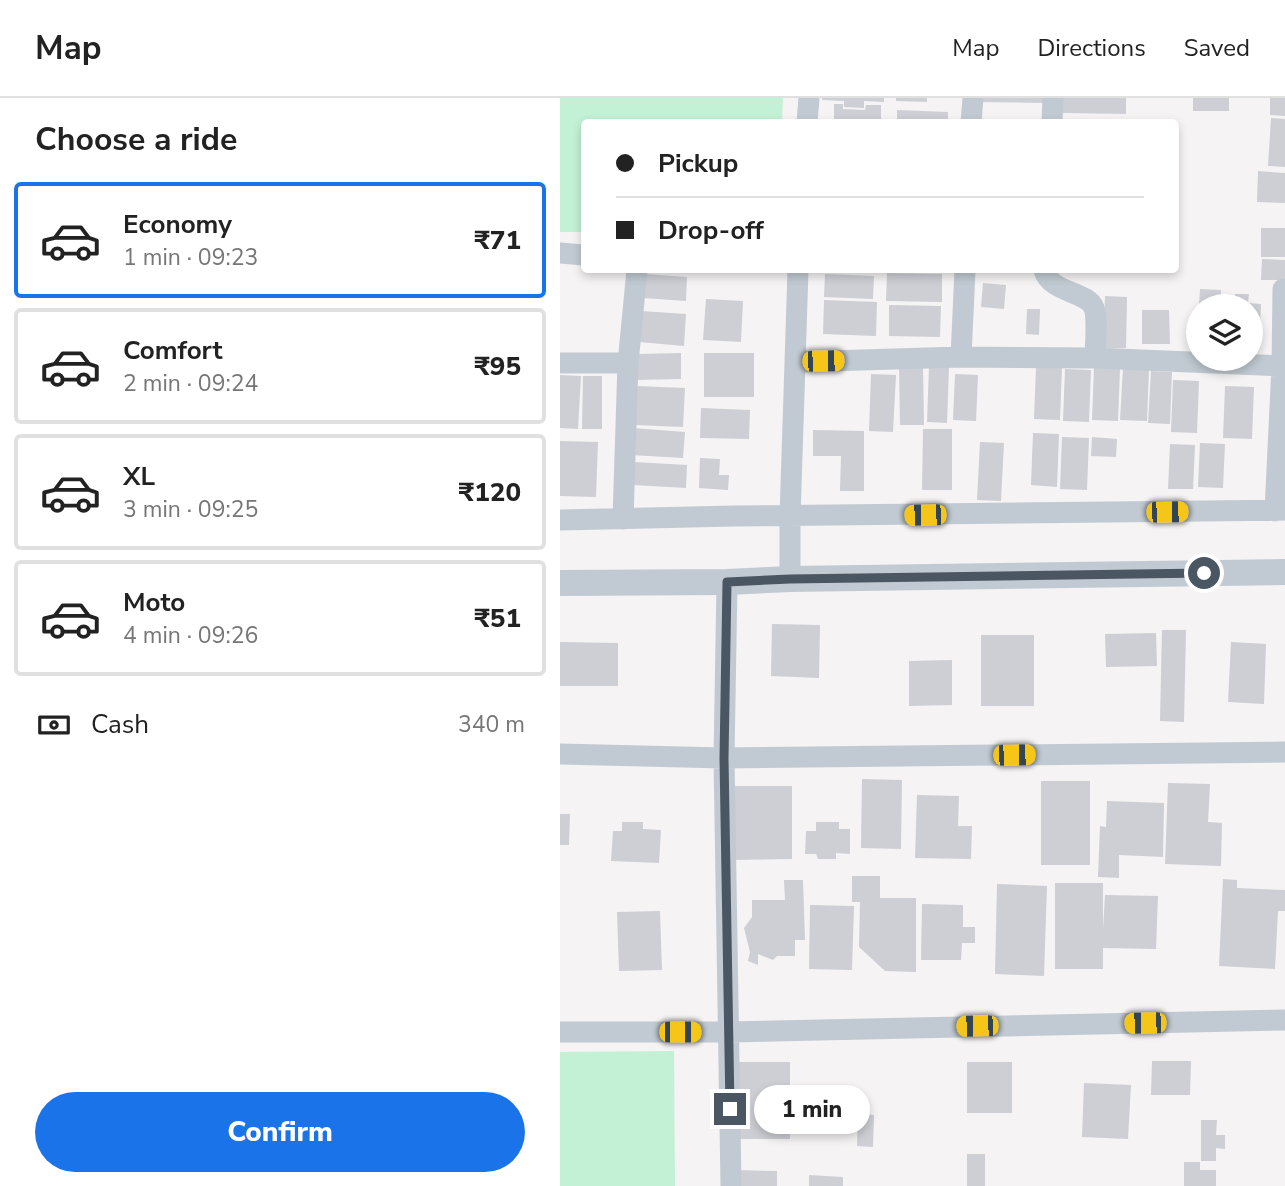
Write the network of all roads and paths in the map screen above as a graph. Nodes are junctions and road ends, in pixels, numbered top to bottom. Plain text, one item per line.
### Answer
1 (809, 98) edge
2 (972, 98) edge
3 (1053, 98) edge
4 (807, 119) edge
5 (971, 119) edge
6 (1052, 119) edge
7 (560, 253) edge
8 (581, 255) edge
9 (637, 273) edge
10 (798, 273) edge
11 (965, 273) edge
12 (1044, 273) edge
13 (1283, 289) edge
14 (961, 357) junction
15 (1095, 358) junction
16 (795, 362) junction
17 (560, 363) edge
18 (628, 363) junction
19 (1282, 366) junction
20 (1280, 510) edge
21 (790, 517) junction
22 (623, 519) junction
23 (560, 520) edge
24 (1285, 572) edge
25 (790, 579) junction
26 (727, 582) junction
27 (560, 583) edge
28 (1285, 752) edge
29 (560, 754) edge
30 (724, 758) junction
31 (1285, 1020) edge
32 (560, 1032) edge
33 (728, 1032) junction
34 (731, 1186) edge

1 - 4 street
2 - 5 street
3 - 6 street
7 - 8 street
9 - 18 street
10 - 16 street
11 - 14 street
12 - 15 street
13 - 19 street
14 - 15 street
14 - 16 street
15 - 19 street
16 - 21 street
17 - 18 street
18 - 22 street
19 - 20 street
20 - 21 street
21 - 22 street
21 - 25 street
22 - 23 street
24 - 25 street
25 - 26 street
26 - 27 street
26 - 30 street
28 - 30 street
29 - 30 street
30 - 33 street
31 - 33 street
32 - 33 street
33 - 34 street

